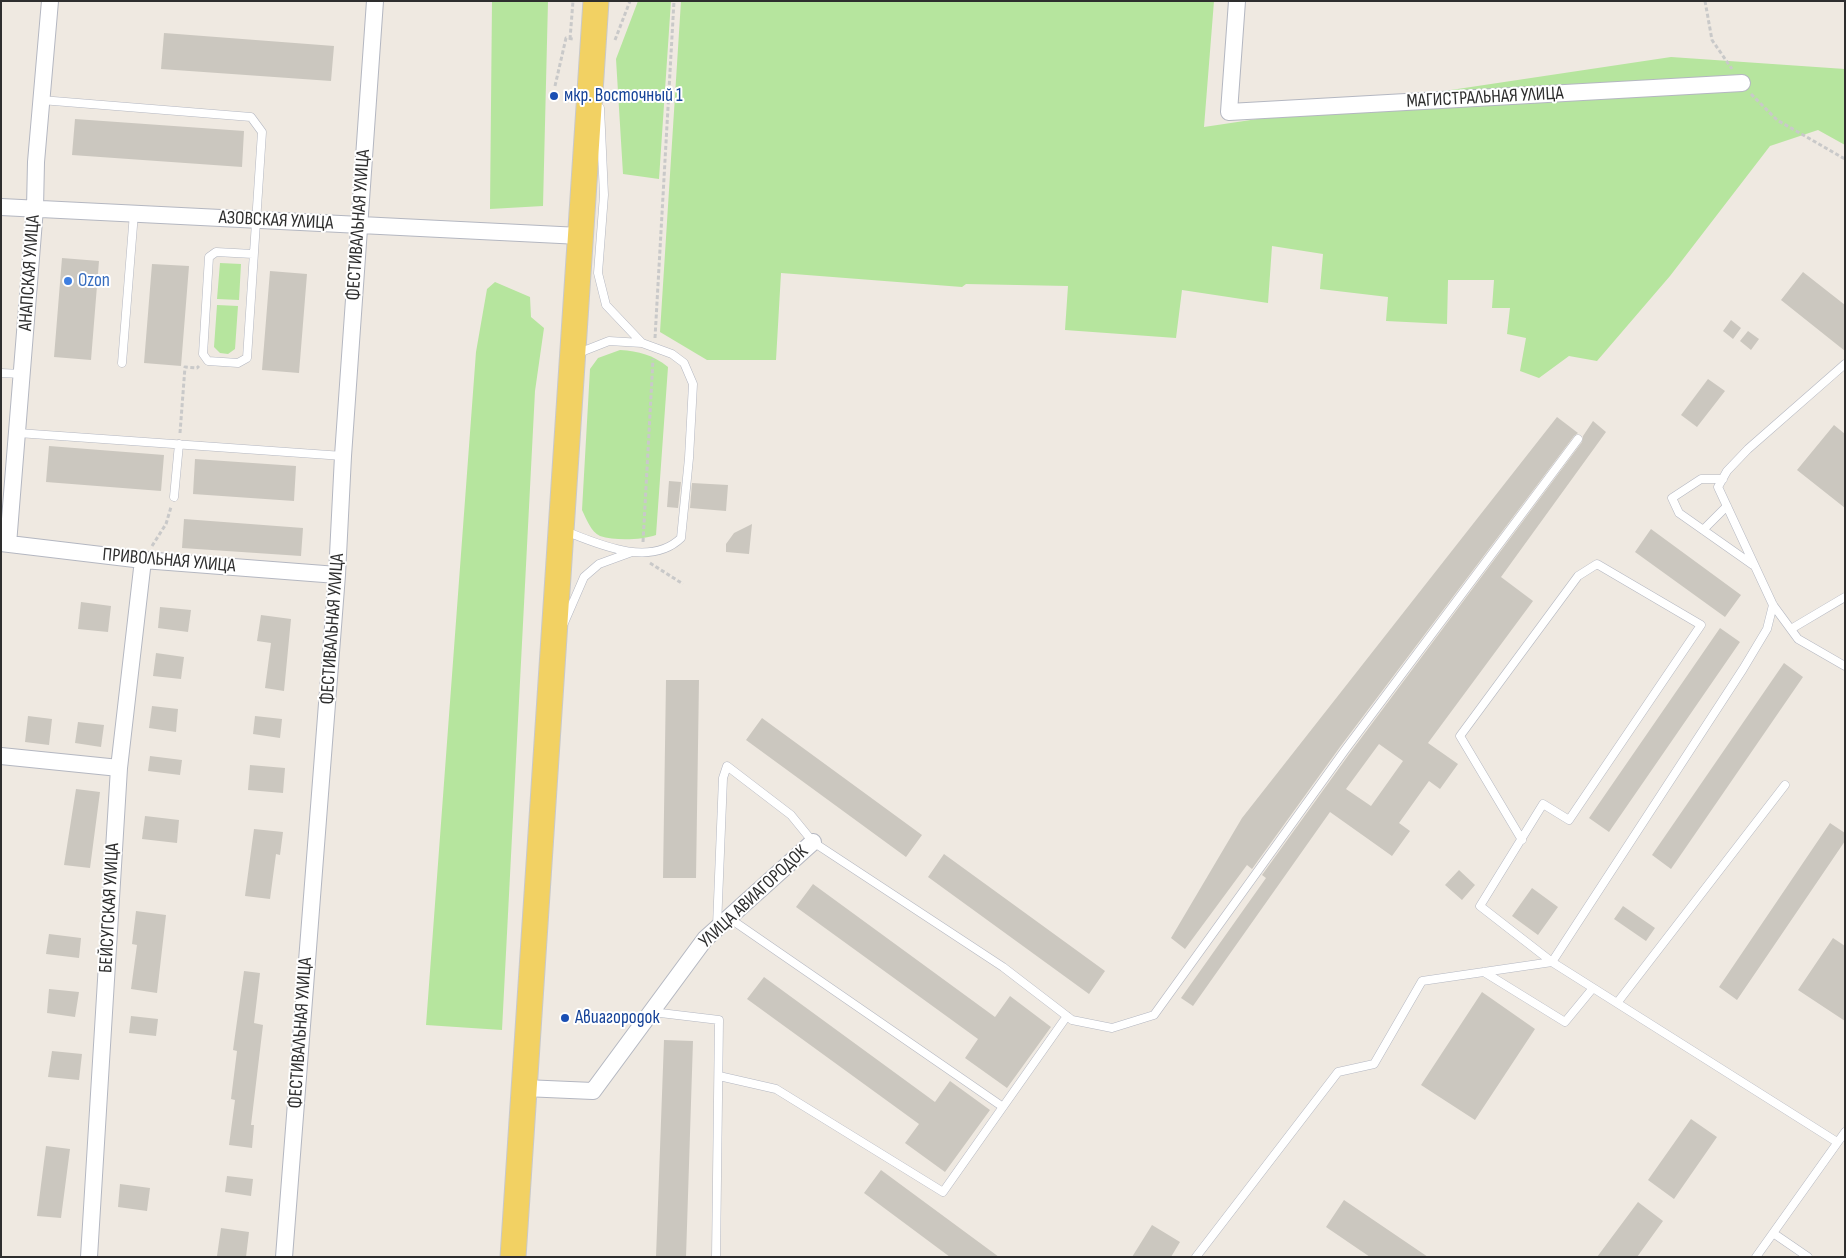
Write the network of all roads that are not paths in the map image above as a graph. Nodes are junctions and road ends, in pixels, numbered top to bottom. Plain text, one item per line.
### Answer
1 (50, 1) edge
2 (375, 1) edge
3 (596, 1) edge
4 (1237, 1) edge
5 (1742, 83) road end
6 (600, 89) dead end
7 (600, 99) dead end
8 (42, 100) junction
9 (1, 206) edge
10 (35, 208) junction
11 (134, 213) junction
12 (256, 220) junction
13 (358, 225) junction
14 (580, 236) junction
15 (253, 254) junction
16 (642, 343) junction
17 (573, 355) junction
18 (122, 363) dead end
19 (1845, 364) edge
20 (1, 373) edge
21 (23, 374) junction
22 (18, 433) junction
23 (1578, 438) dead end
24 (179, 444) junction
25 (343, 456) junction
26 (1723, 478) junction
27 (174, 497) road end
28 (1727, 506) junction
29 (562, 530) junction
30 (1703, 530) junction
31 (5, 543) edge
32 (632, 552) junction
33 (143, 560) junction
34 (1754, 565) junction
35 (337, 575) junction
36 (1845, 597) edge
37 (1773, 605) junction
38 (1791, 629) junction
39 (554, 648) junction
40 (1845, 666) edge
41 (1, 756) edge
42 (119, 768) junction
43 (1785, 785) dead end
44 (1522, 840) junction
45 (813, 842) junction
46 (723, 923) junction
47 (1552, 962) junction
48 (1484, 972) junction
49 (1593, 988) junction
50 (1618, 1003) junction
51 (651, 1012) junction
52 (1067, 1016) junction
53 (718, 1076) junction
54 (524, 1088) junction
55 (1003, 1107) junction
56 (1845, 1132) edge
57 (1837, 1142) junction
58 (1773, 1233) junction
59 (90, 1257) edge
60 (284, 1257) edge
61 (513, 1257) edge
62 (716, 1257) edge
63 (1196, 1257) edge
64 (1756, 1257) edge
65 (1808, 1257) edge

1 - 8 street, АНАПСКАЯ УЛИЦА
2 - 13 street, ФЕСТИВАЛЬНАЯ УЛИЦА
3 - 6 lane
3 - 14 main road
4 - 5 street, МАГИСТРАЛЬНАЯ УЛИЦА
7 - 16 lane
8 - 10 street, АНАПСКАЯ УЛИЦА
8 - 12 lane
9 - 10 street, АЗОВСКАЯ УЛИЦА
10 - 11 street, АЗОВСКАЯ УЛИЦА
10 - 21 street, АНАПСКАЯ УЛИЦА
11 - 12 street, АЗОВСКАЯ УЛИЦА
11 - 18 lane
12 - 13 street, АЗОВСКАЯ УЛИЦА
12 - 15 lane
13 - 14 street, АЗОВСКАЯ УЛИЦА
13 - 25 street, ФЕСТИВАЛЬНАЯ УЛИЦА
14 - 17 main road
15 - 15 lane
16 - 17 lane
16 - 32 lane
17 - 29 main road
19 - 26 lane
20 - 21 lane
21 - 22 street, АНАПСКАЯ УЛИЦА
22 - 24 lane
22 - 31 street, АНАПСКАЯ УЛИЦА
23 - 52 lane
24 - 25 lane
24 - 27 lane
25 - 35 street, ФЕСТИВАЛЬНАЯ УЛИЦА
26 - 28 lane
26 - 30 lane
28 - 30 lane
28 - 34 lane
29 - 32 lane
29 - 39 main road
30 - 34 lane
31 - 33 street, ПРИВОЛЬНАЯ УЛИЦА
32 - 39 lane
33 - 35 street, ПРИВОЛЬНАЯ УЛИЦА
33 - 42 street, БЕЙСУГСКАЯ УЛИЦА
34 - 37 lane
35 - 60 street, ФЕСТИВАЛЬНАЯ УЛИЦА
36 - 38 lane
37 - 38 lane
37 - 47 lane
38 - 40 lane
39 - 54 main road
41 - 42 street
42 - 59 street, БЕЙСУГСКАЯ УЛИЦА
43 - 50 lane
44 - 44 lane
44 - 47 lane
45 - 46 street, УЛИЦА АВИАГОРОДОК
45 - 46 lane
45 - 52 lane
46 - 51 street, УЛИЦА АВИАГОРОДОК
46 - 55 lane
47 - 48 lane
47 - 49 lane
48 - 49 lane
48 - 63 lane
49 - 50 lane
50 - 57 lane
51 - 53 lane
51 - 54 street, УЛИЦА АВИАГОРОДОК
52 - 55 lane
53 - 55 lane
53 - 62 lane
54 - 61 main road
56 - 57 lane
57 - 58 lane
58 - 64 lane
58 - 65 lane

